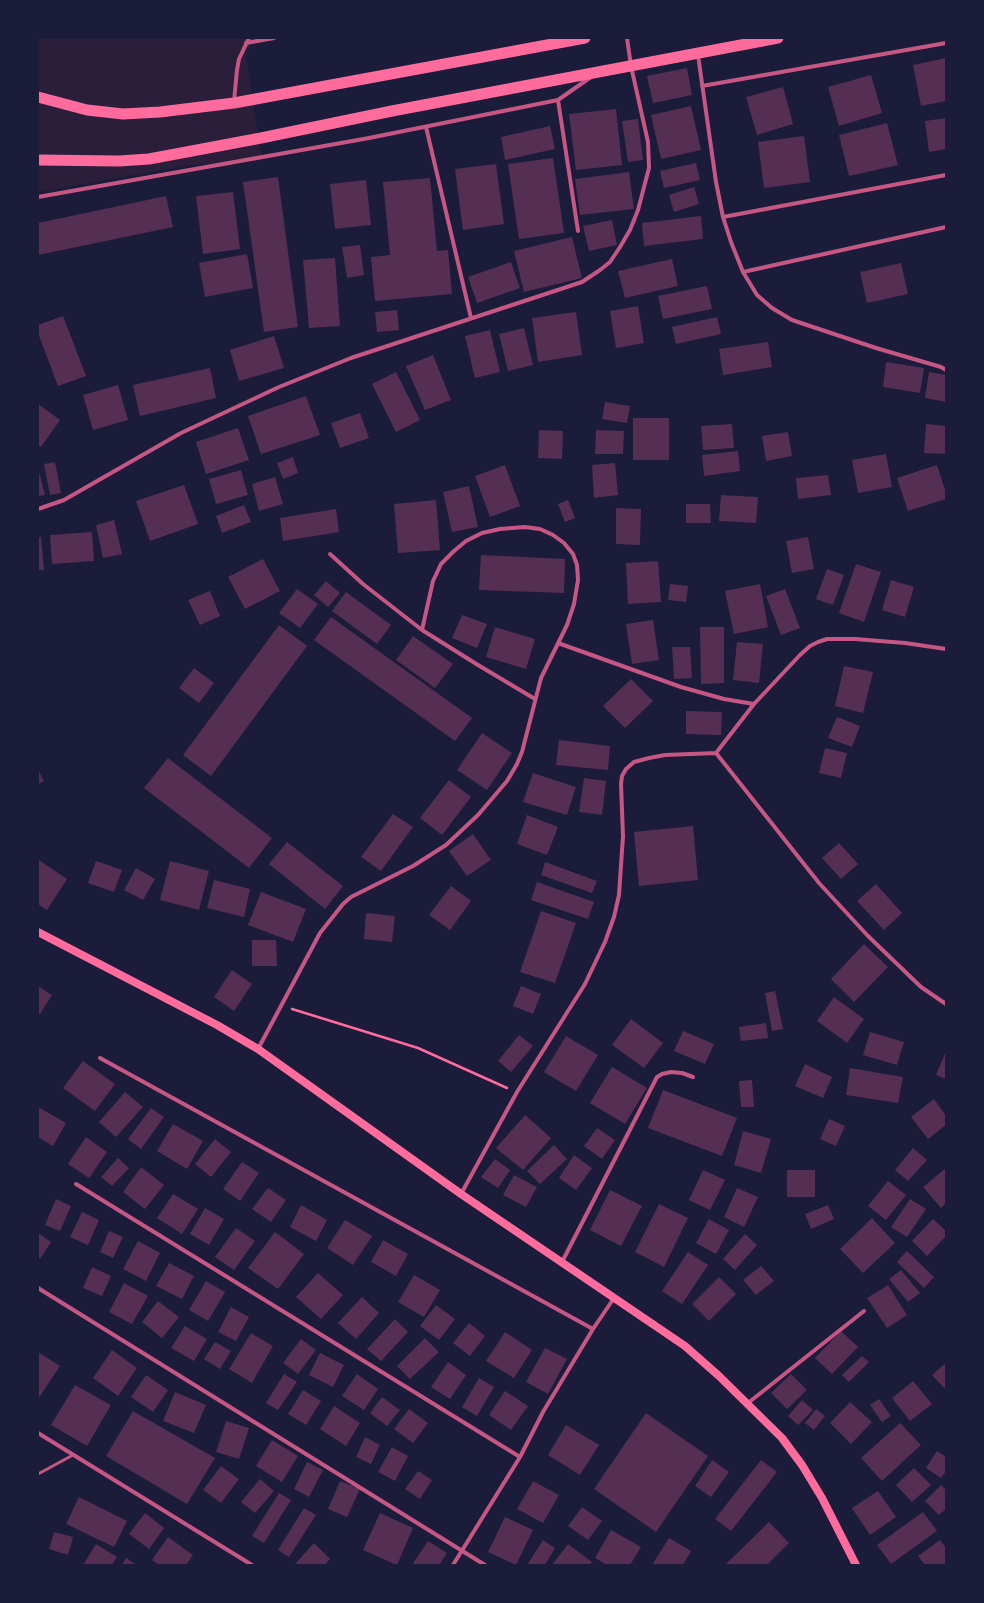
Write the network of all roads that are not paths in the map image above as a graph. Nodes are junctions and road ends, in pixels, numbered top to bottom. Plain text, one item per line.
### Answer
1 (249, 38) edge
2 (274, 38) edge
3 (585, 38) edge
4 (627, 38) edge
5 (778, 38) edge
6 (246, 43) junction
7 (946, 43) edge
8 (698, 54) junction
9 (631, 66) junction
10 (599, 71) junction
11 (702, 86) junction
12 (38, 97) edge
13 (558, 100) junction
14 (234, 103) junction
15 (426, 126) junction
16 (38, 160) edge
17 (946, 175) edge
18 (38, 197) edge
19 (723, 217) junction
20 (946, 227) edge
21 (578, 231) dead end
22 (743, 272) junction
23 (471, 318) junction
24 (944, 367) edge
25 (946, 370) edge
26 (38, 509) edge
27 (330, 554) dead end
28 (422, 630) junction
29 (558, 643) junction
30 (946, 649) edge
31 (535, 699) junction
32 (754, 704) junction
33 (716, 754) junction
34 (38, 932) edge
35 (946, 1004) edge
36 (258, 1049) junction
37 (100, 1058) dead end
38 (693, 1077) dead end
39 (76, 1184) dead end
40 (461, 1194) junction
41 (562, 1262) junction
42 (38, 1288) edge
43 (615, 1298) junction
44 (864, 1311) dead end
45 (593, 1329) junction
46 (748, 1403) junction
47 (38, 1433) edge
48 (73, 1454) junction
49 (520, 1457) junction
50 (38, 1474) edge
51 (463, 1551) junction
52 (252, 1565) edge
53 (454, 1565) edge
54 (485, 1565) edge
55 (856, 1565) edge

1 - 6 street
2 - 6 street
3 - 14 highway
4 - 9 street
5 - 8 highway
6 - 14 street
7 - 11 street
8 - 9 highway
8 - 11 street
9 - 10 highway
9 - 23 street
10 - 13 street
10 - 16 highway
11 - 19 street
12 - 14 highway
13 - 15 street
13 - 21 street
15 - 18 street
15 - 23 street
17 - 19 street
19 - 22 street
20 - 22 street
22 - 24 street
23 - 26 street
24 - 25 street
27 - 28 street
28 - 29 street
28 - 31 street
29 - 31 street
29 - 32 street
30 - 32 street
31 - 36 street
32 - 33 street
33 - 35 street
33 - 40 street
34 - 36 main road
36 - 40 main road
37 - 45 street
38 - 41 street
39 - 49 street
40 - 41 main road
41 - 43 main road
42 - 51 street
43 - 45 street
43 - 46 main road
44 - 46 street
45 - 49 street
46 - 55 main road
47 - 48 street
48 - 50 lane
48 - 52 street
49 - 51 street
51 - 53 street
51 - 54 street

